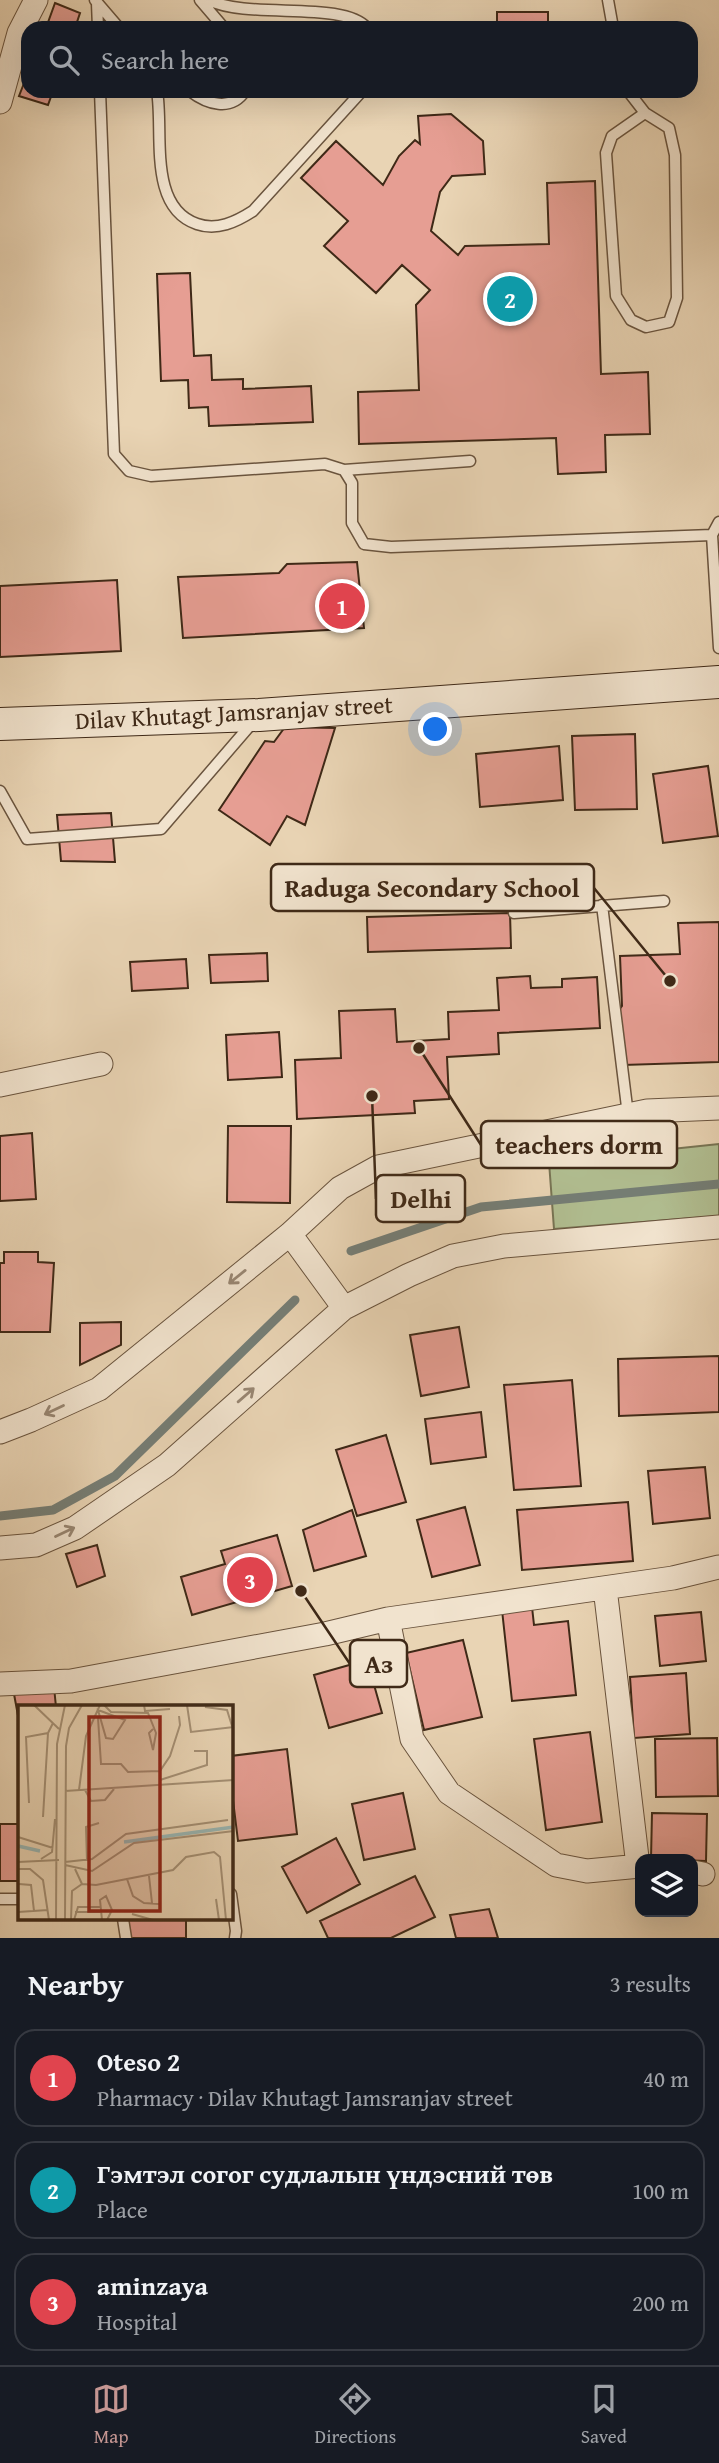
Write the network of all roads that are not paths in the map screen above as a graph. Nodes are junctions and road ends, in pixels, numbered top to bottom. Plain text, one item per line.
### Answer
1 (36, 0) edge
2 (200, 0) edge
3 (208, 0) edge
4 (608, 0) edge
5 (96, 1) edge
6 (25, 21) edge
7 (97, 21) edge
8 (113, 21) edge
9 (218, 21) edge
10 (360, 21) edge
11 (612, 21) edge
12 (21, 29) edge
13 (100, 98) edge
14 (158, 98) edge
15 (202, 98) edge
16 (238, 98) edge
17 (356, 98) edge
18 (633, 98) edge
19 (0, 102) edge
20 (645, 113) junction
21 (470, 461) dead end
22 (344, 470) junction
23 (719, 522) edge
24 (712, 535) junction
25 (718, 627) edge
26 (719, 648) edge
27 (719, 682) edge
28 (259, 715) junction
29 (0, 723) edge
30 (0, 791) edge
31 (664, 901) dead end
32 (602, 905) junction
33 (514, 913) dead end
34 (101, 1064) dead end
35 (0, 1084) edge
36 (719, 1108) edge
37 (628, 1115) junction
38 (719, 1227) edge
39 (290, 1234) junction
40 (344, 1308) junction
41 (0, 1432) edge
42 (0, 1548) edge
43 (719, 1567) edge
44 (605, 1588) junction
45 (388, 1619) junction
46 (0, 1684) edge
47 (638, 1854) edge
48 (635, 1866) edge
49 (0, 1899) edge
50 (18, 1899) edge
51 (233, 1909) edge
52 (123, 1920) edge
53 (126, 1938) edge
54 (235, 1938) edge

1 - 6 street
2 - 9 lane
3 - 10 lane
4 - 11 lane
5 - 7 lane
5 - 8 lane
12 - 19 street
13 - 22 lane
14 - 17 lane
15 - 16 lane
18 - 20 lane
20 - 20 lane
21 - 22 lane
22 - 24 lane
23 - 24 lane
24 - 25 lane
25 - 26 lane
27 - 28 main road, Dilav Khutagt Jamsranjav street
28 - 29 main road, Dilav Khutagt Jamsranjav street
28 - 30 lane
31 - 32 lane
32 - 33 lane
32 - 37 lane
34 - 35 street
36 - 37 street
37 - 39 street
38 - 40 street
39 - 40 street
39 -> 41 street
42 -> 40 street
43 - 44 street
44 - 45 street
44 - 47 street
45 - 46 street
45 - 48 street
49 - 50 lane
51 - 54 lane
52 - 53 lane

